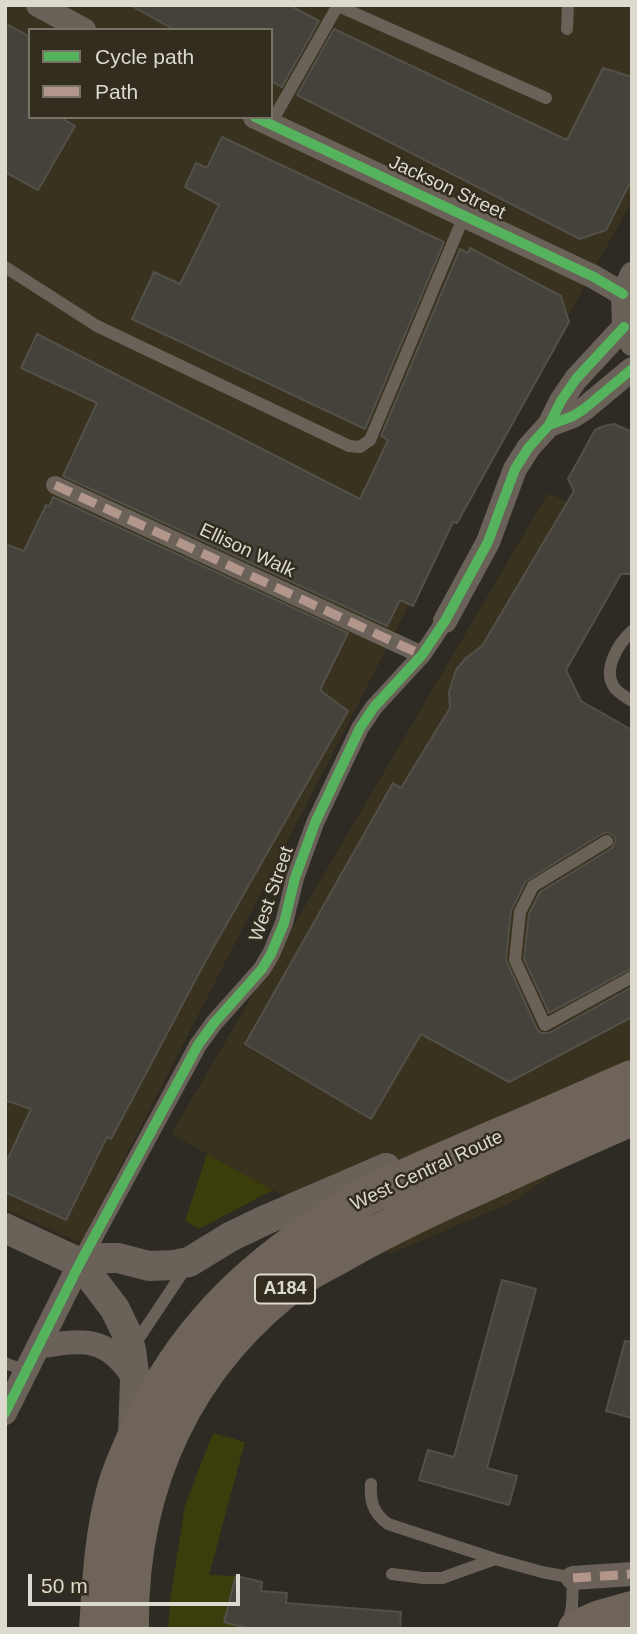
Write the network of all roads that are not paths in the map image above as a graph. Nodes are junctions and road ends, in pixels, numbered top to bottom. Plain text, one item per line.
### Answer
1 (38, 5) edge
2 (568, 5) edge
3 (337, 6) edge
4 (80, 28) edge
5 (567, 29) dead end
6 (546, 98) dead end
7 (273, 105) edge
8 (263, 121) edge
9 (464, 216) junction
10 (5, 267) edge
11 (627, 284) edge
12 (628, 335) edge
13 (632, 369) edge
14 (549, 425) junction
15 (55, 485) dead end
16 (445, 621) joint
17 (632, 631) edge
18 (422, 654) junction
19 (632, 701) edge
20 (607, 841) dead end
21 (632, 977) edge
22 (632, 1079) edge
23 (562, 1111) junction
24 (632, 1117) edge
25 (5, 1228) edge
26 (189, 1262) junction
27 (80, 1263) junction
28 (38, 1347) junction
29 (131, 1350) junction
30 (16, 1367) edge
31 (135, 1380) junction
32 (5, 1413) edge
33 (133, 1443) junction
34 (371, 1484) dead end
35 (495, 1559) junction
36 (392, 1574) dead end
37 (632, 1574) edge
38 (573, 1578) junction
39 (632, 1610) edge
40 (98, 1629) edge
41 (130, 1629) edge
42 (566, 1629) edge
43 (576, 1629) edge

1 - 4 street
2 - 5 lane
3 - 6 lane
3 - 7 lane
8 - 9 street, Jackson Street
9 - 10 lane
9 - 11 street, Jackson Street
11 - 12 street
12 - 14 street, West Street
13 - 14 street, West Street
14 - 16 street, West Street
15 - 18 street, Ellison Walk
16 - 18 street, West Street
17 - 19 lane
18 - 27 street, West Street
20 - 21 lane
22 - 23 highway, West Central Route / A184
23 - 26 street
23 - 33 highway, West Central Route / A184
24 - 41 highway, West Central Route / A184
25 - 27 street
26 - 27 street
26 - 29 lane
27 - 28 street, West Street
27 - 29 street
28 - 30 street, West Street
28 - 31 street
29 - 31 street
30 - 32 street, West Street
31 - 33 street
33 - 40 highway, West Central Route / A184
34 - 35 lane
35 - 36 lane
35 - 38 lane
37 - 38 street
38 - 42 lane
39 - 43 highway

